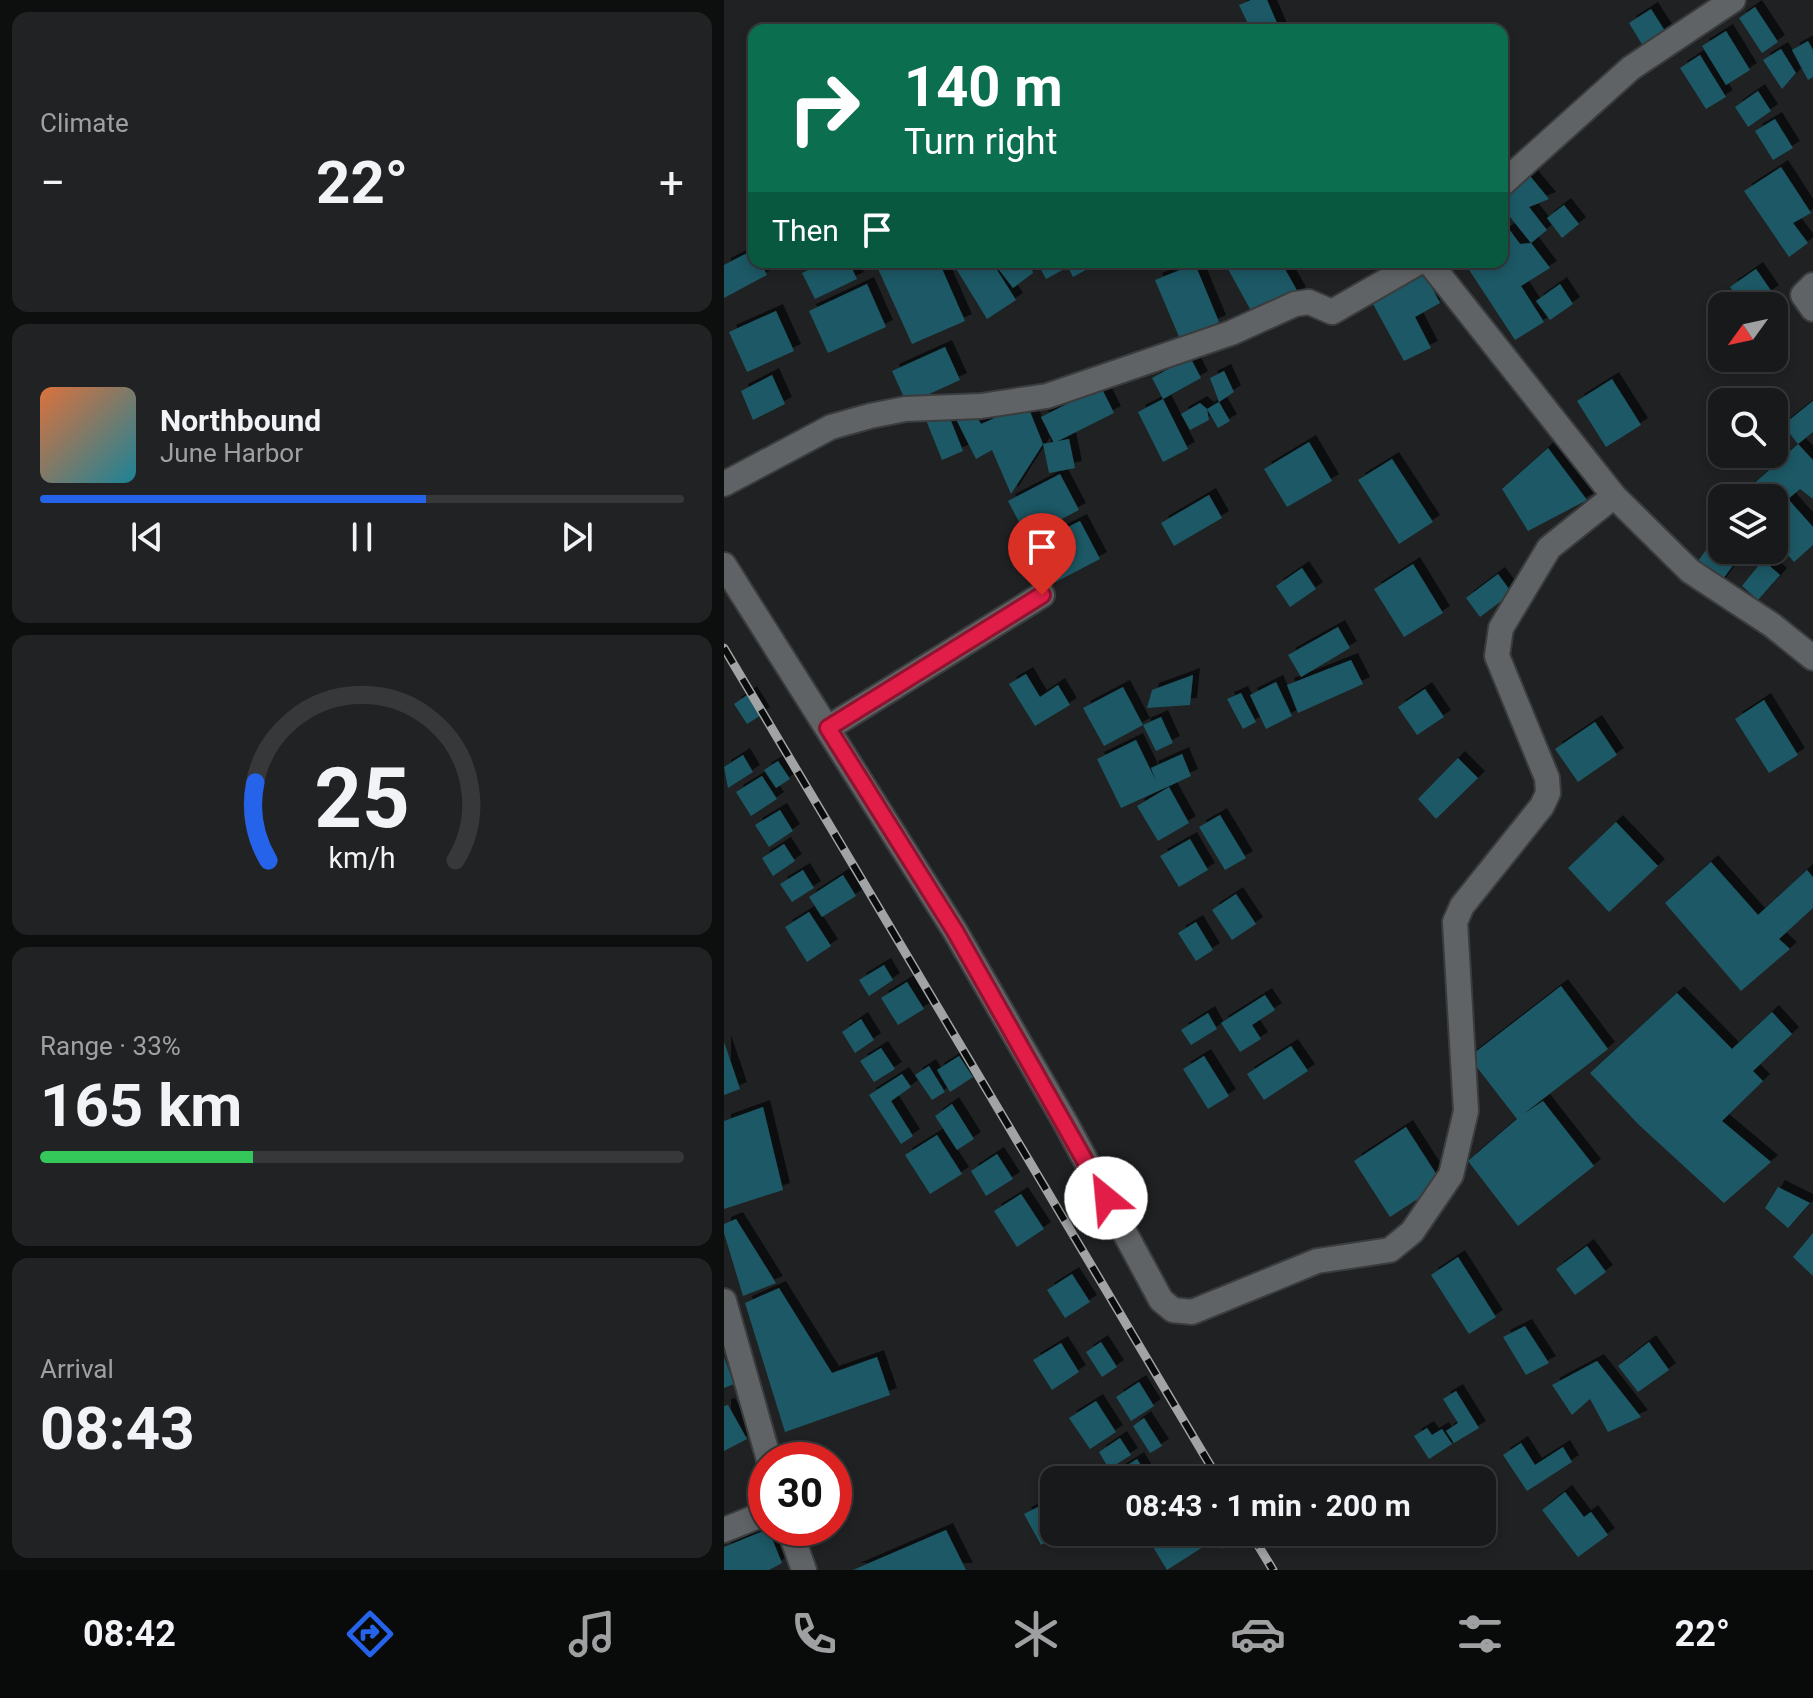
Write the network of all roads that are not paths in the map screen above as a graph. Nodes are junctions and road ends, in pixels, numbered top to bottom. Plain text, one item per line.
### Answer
1 (1733, 0) edge
2 (1508, 179) edge
3 (1409, 268) edge
4 (1434, 268) edge
5 (1813, 285) edge
6 (1813, 309) edge
7 (724, 484) edge
8 (1614, 496) junction
9 (724, 565) edge
10 (1042, 595) dead end
11 (1813, 658) edge
12 (828, 728) junction
13 (724, 1301) edge
14 (764, 1442) edge
15 (748, 1520) edge
16 (724, 1530) edge
17 (795, 1546) edge
18 (804, 1570) edge

1 - 2 street
3 - 7 street
4 - 8 street
5 - 6 street
8 - 11 street
8 - 12 street
9 - 12 street
10 - 12 street
13 - 14 street
15 - 16 street
17 - 18 street

